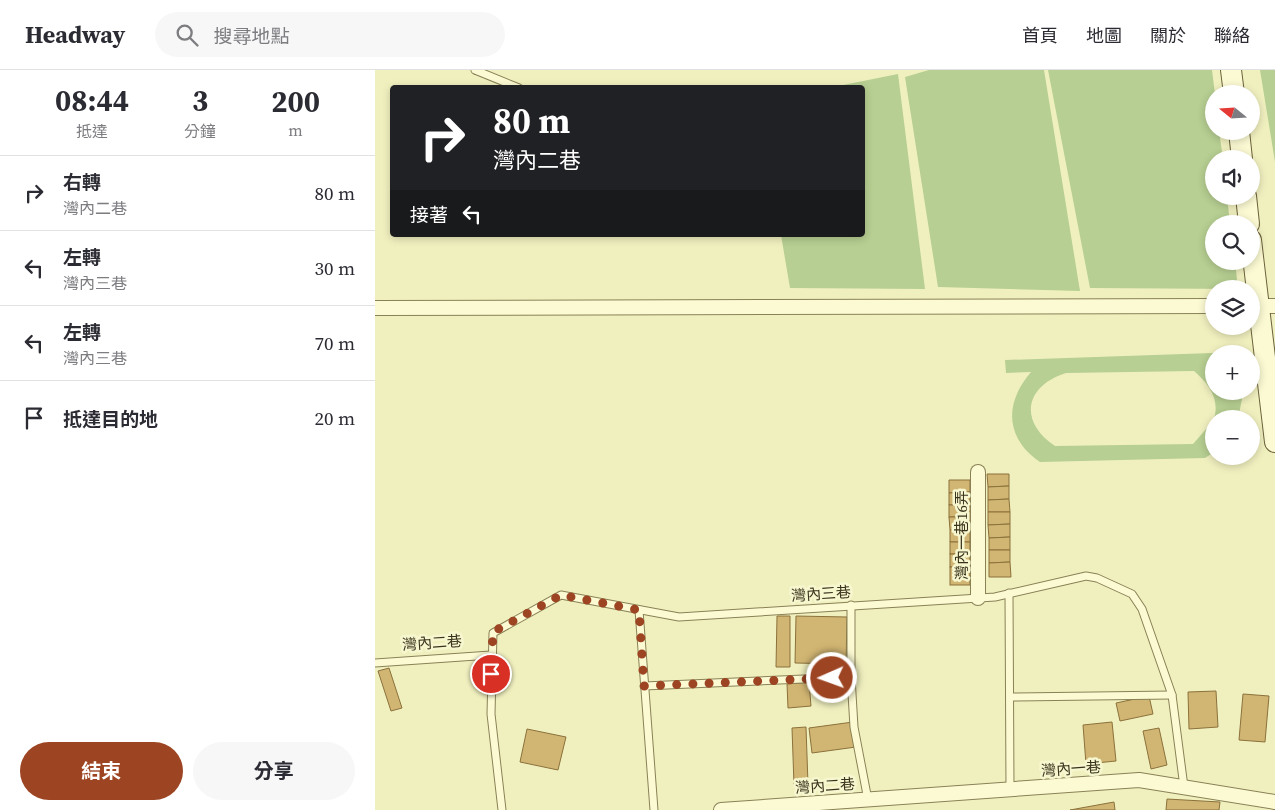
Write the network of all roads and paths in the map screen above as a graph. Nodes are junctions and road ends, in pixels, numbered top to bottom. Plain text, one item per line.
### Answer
1 (475, 70) edge
2 (1231, 70) edge
3 (512, 85) edge
4 (1233, 85) edge
5 (1256, 270) edge
6 (1205, 306) edge
7 (1262, 306) edge
8 (375, 308) edge
9 (1275, 442) edge
10 (979, 472) dead end
11 (1009, 593) junction
12 (978, 598) junction
13 (851, 605) junction
14 (639, 610) junction
15 (491, 654) junction
16 (375, 663) edge
17 (851, 677) junction
18 (644, 686) junction
19 (1172, 695) junction
20 (1010, 697) junction
21 (1184, 787) junction
22 (1011, 790) junction
23 (868, 800) junction
24 (1275, 802) edge
25 (502, 810) edge
26 (654, 810) edge
27 (721, 810) edge

1 - 3 lane
2 - 4 street
5 - 7 street
6 - 8 street
7 - 9 street
10 - 12 street, 灣內一巷16弄
11 - 12 lane, 灣內三巷
11 - 19 lane, 灣內三巷
11 - 20 lane
12 - 13 lane, 灣內三巷
13 - 14 lane, 灣內三巷
13 - 17 lane, 灣內二巷
14 - 15 lane, 灣內三巷
14 - 18 lane
15 - 16 lane, 灣內二巷
15 - 25 lane, 灣內三巷
17 - 18 lane
17 - 23 lane, 灣內二巷
18 - 26 lane
19 - 20 lane
19 - 21 lane, 灣內三巷
20 - 22 lane
21 - 22 street, 灣內一巷
21 - 24 street, 灣內一巷
22 - 23 street, 灣內一巷
23 - 27 street, 灣內二巷

